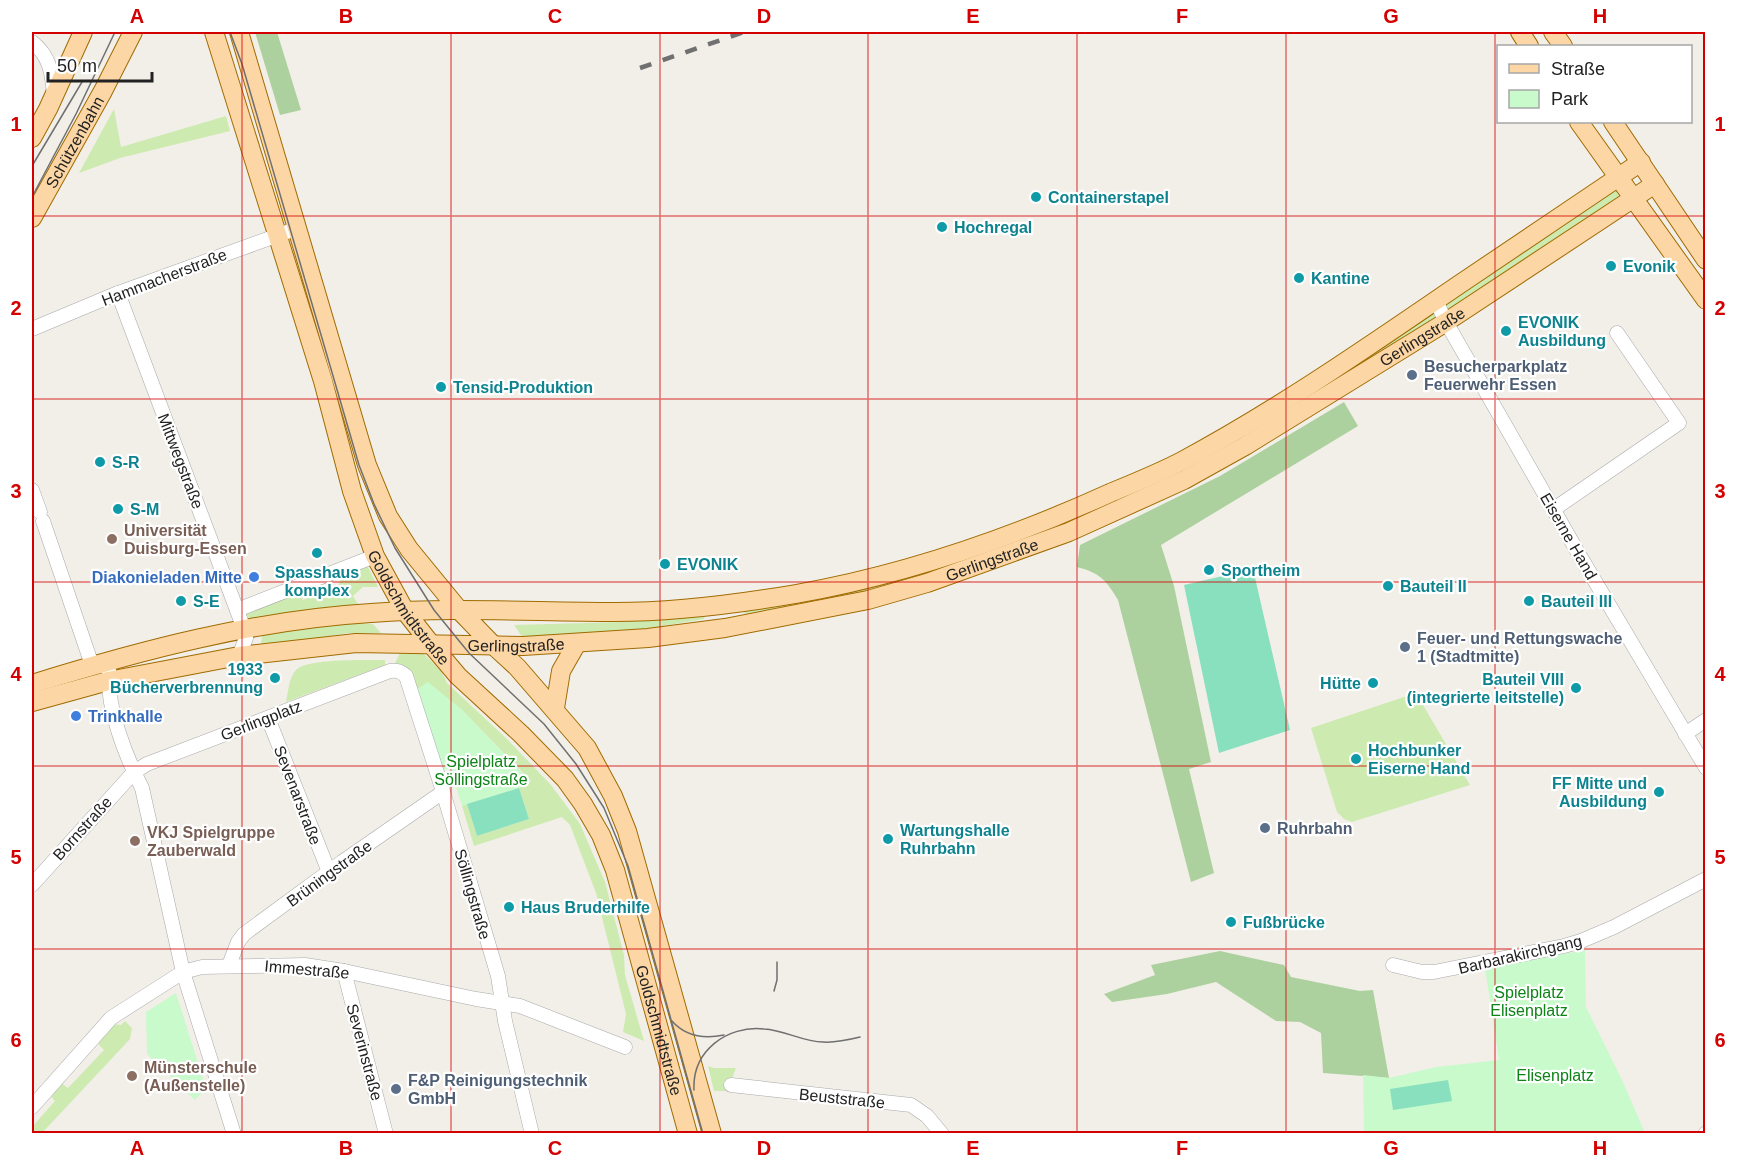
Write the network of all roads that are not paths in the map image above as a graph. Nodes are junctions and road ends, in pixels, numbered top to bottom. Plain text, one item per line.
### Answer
1 (83, 32) edge
2 (133, 32) edge
3 (214, 32) edge
4 (239, 32) edge
5 (1520, 32) edge
6 (1553, 32) edge
7 (32, 42) edge
8 (1528, 45) edge
9 (1562, 45) edge
10 (54, 95) junction
11 (1580, 123) edge
12 (1614, 123) edge
13 (32, 138) edge
14 (1641, 162) junction
15 (1619, 177) junction
16 (1655, 184) junction
17 (1634, 197) junction
18 (32, 219) edge
19 (298, 228) junction
20 (277, 234) junction
21 (1706, 260) edge
22 (118, 293) junction
23 (1706, 300) edge
24 (1436, 301) junction
25 (1446, 321) junction
26 (32, 329) edge
27 (1617, 333) dead end
28 (32, 490) edge
29 (1554, 509) junction
30 (375, 556) junction
31 (237, 610) junction
32 (459, 610) junction
33 (405, 611) junction
34 (244, 628) junction
35 (430, 643) junction
36 (577, 643) junction
37 (493, 645) junction
38 (239, 656) junction
39 (110, 660) junction
40 (92, 665) junction
41 (390, 671) joint
42 (108, 681) junction
43 (32, 684) edge
44 (32, 702) edge
45 (555, 708) junction
46 (268, 718) junction
47 (1706, 720) edge
48 (1685, 734) junction
49 (1706, 768) edge
50 (134, 772) junction
51 (443, 792) junction
52 (329, 872) junction
53 (1706, 879) edge
54 (32, 885) edge
55 (229, 965) junction
56 (1393, 965) dead end
57 (344, 970) junction
58 (183, 972) junction
59 (503, 1002) junction
60 (625, 1047) dead end
61 (731, 1085) dead end
62 (32, 1107) edge
63 (234, 1134) edge
64 (386, 1134) edge
65 (532, 1134) edge
66 (688, 1134) edge
67 (712, 1134) edge
68 (942, 1134) edge

1 - 10 main road
2 - 18 main road, Schützenbahn
3 - 20 main road, Goldschmidtstraße
4 - 19 main road, Goldschmidtstraße
5 - 8 main road
6 - 9 main road
7 - 10 street
10 - 13 main road
11 - 15 main road
12 - 14 main road
14 - 15 main road, Gerlingstraße
14 - 16 main road
15 - 17 main road
15 - 24 main road, Gerlingstraße
16 - 17 main road, Gerlingstraße
16 - 21 main road
17 - 23 main road
17 - 25 main road, Gerlingstraße
19 - 20 street, Hammacherstraße
19 - 32 main road, Goldschmidtstraße
20 - 22 street, Hammacherstraße
20 - 30 main road, Goldschmidtstraße
22 - 26 street, Hammacherstraße
22 - 31 street, Mittwegstraße
24 - 25 street, Eiserne Hand
24 - 32 main road, Gerlingstraße
25 - 29 street, Eiserne Hand
25 - 36 main road, Gerlingstraße
27 - 29 street
28 - 40 street
29 - 48 street, Eiserne Hand
30 - 31 street
30 - 33 main road, Goldschmidtstraße
31 - 34 street, Mittwegstraße
32 - 33 main road, Gerlingstraße
32 - 37 main road, Goldschmidtstraße
33 - 34 main road, Gerlingstraße
33 - 35 main road, Goldschmidtstraße
34 - 38 street
34 - 39 main road, Gerlingstraße
35 - 37 main road, Gerlingstraße
35 - 38 main road, Gerlingstraße
35 - 66 main road, Goldschmidtstraße
36 - 37 main road, Gerlingstraße
36 - 45 main road
37 - 45 main road, Goldschmidtstraße
38 - 42 main road, Gerlingstraße
39 - 40 main road, Gerlingstraße
39 - 42 street
40 - 43 main road, Gerlingstraße
41 - 46 street, Gerlingplatz
41 - 51 street, Söllingstraße
42 - 44 main road, Gerlingstraße
42 - 50 street
45 - 67 main road, Goldschmidtstraße
46 - 50 street, Gerlingplatz
46 - 52 street, Sevenarstraße
47 - 48 street
48 - 49 street, Eiserne Hand
50 - 54 street, Bornstraße
50 - 58 street
51 - 52 street, Brüningstraße
51 - 59 street, Söllingstraße
52 - 55 street, Brüningstraße
53 - 56 street, Barbarakirchgang
55 - 57 street, Immestraße
55 - 58 street, Immestraße
57 - 59 street, Immestraße
57 - 64 street, Severinstraße
58 - 62 street, Immestraße
58 - 63 street
59 - 60 street, Immestraße
59 - 65 street, Söllingstraße
61 - 68 street, Beuststraße

